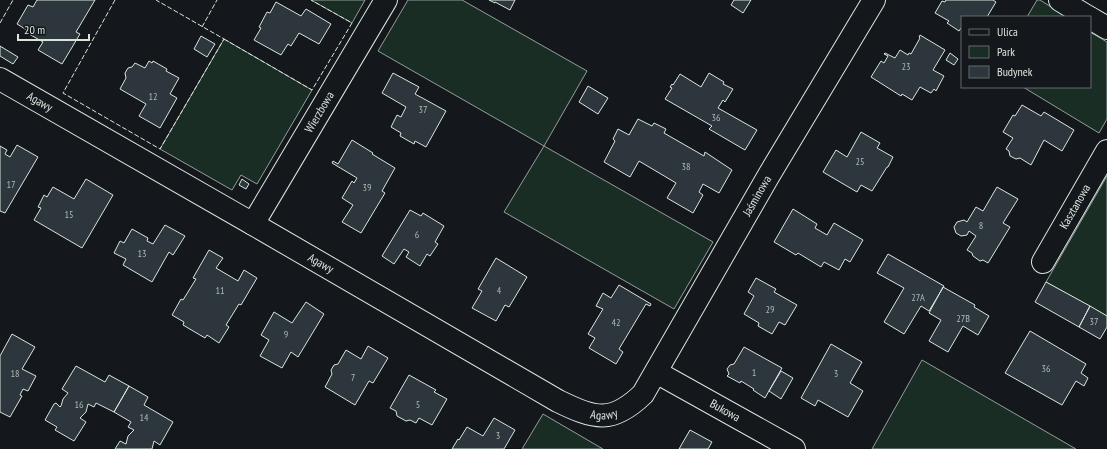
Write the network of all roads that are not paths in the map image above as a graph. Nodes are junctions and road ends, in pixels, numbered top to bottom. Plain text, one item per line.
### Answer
1 (386, 0) edge
2 (874, 0) edge
3 (1060, 0) edge
4 (1086, 16) edge
5 (1091, 19) edge
6 (1107, 28) edge
7 (0, 78) edge
8 (1107, 151) edge
9 (253, 224) junction
10 (1043, 262) dead end
11 (656, 372) junction
12 (643, 394) joint
13 (794, 449) edge

1 - 9 street, Wierzbowa
2 - 11 street, Jaśminowa
3 - 4 street
5 - 6 street
7 - 9 street, Agawy
8 - 10 street, Kasztanowa
9 - 12 street, Agawy
11 - 12 street, Jaśminowa
11 - 13 street, Bukowa

